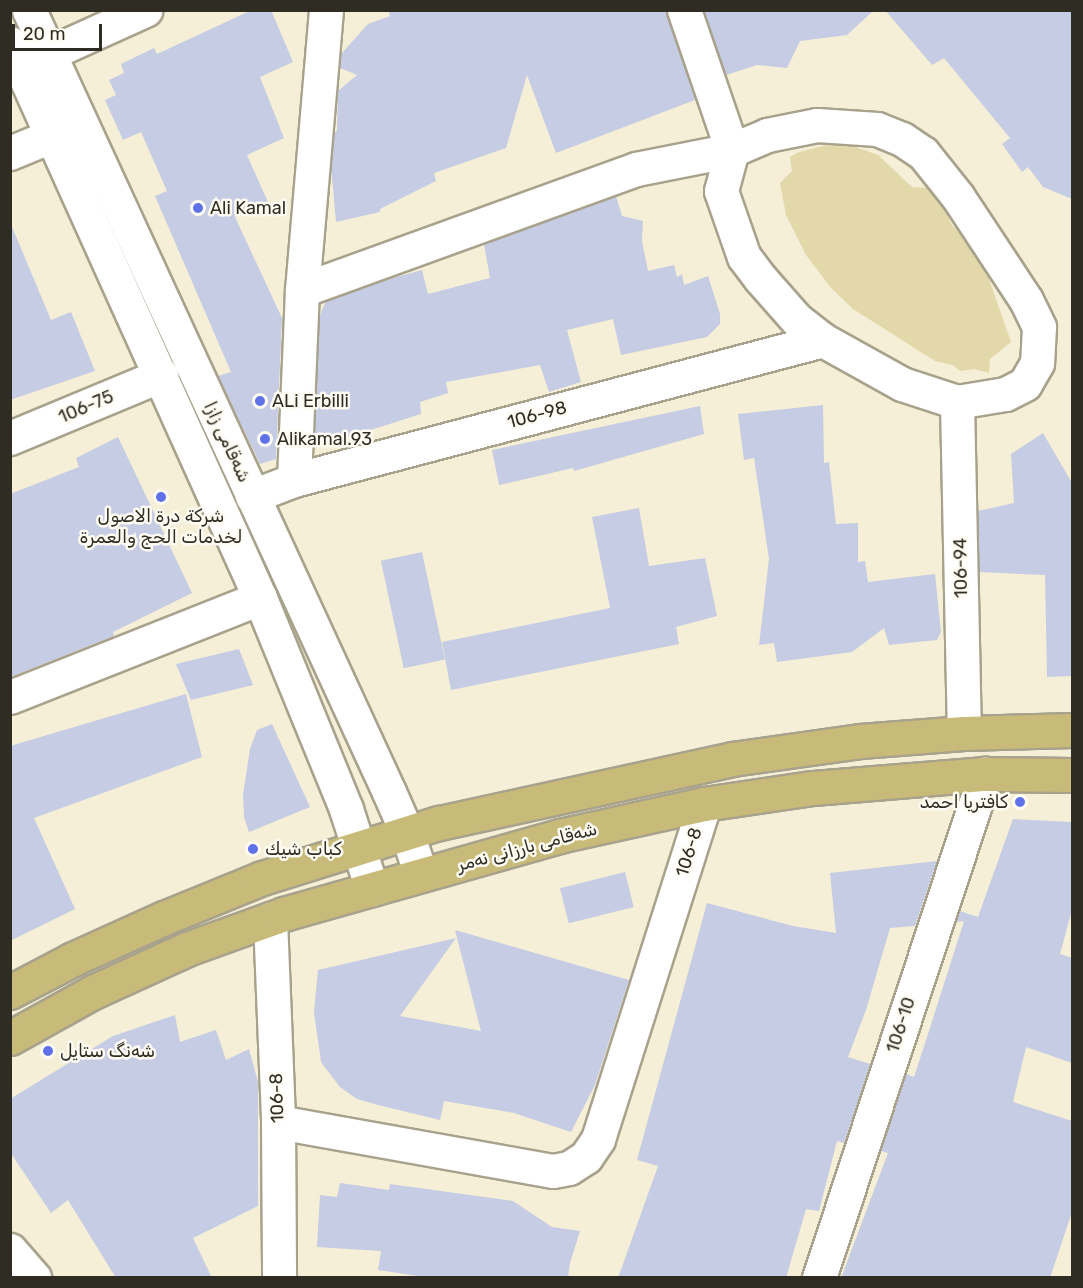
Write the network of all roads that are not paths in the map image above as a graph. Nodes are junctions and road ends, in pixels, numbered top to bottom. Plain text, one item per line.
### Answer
1 (29, 10) edge
2 (145, 10) edge
3 (326, 10) edge
4 (684, 10) edge
5 (10, 43) edge
6 (48, 54) junction
7 (51, 136) junction
8 (732, 150) junction
9 (10, 153) edge
10 (302, 290) junction
11 (823, 340) junction
12 (161, 375) junction
13 (957, 402) junction
14 (10, 438) edge
15 (294, 480) junction
16 (252, 496) junction
17 (260, 598) junction
18 (10, 697) edge
19 (1072, 730) edge
20 (964, 734) junction
21 (985, 774) junction
22 (1072, 775) edge
23 (704, 804) junction
24 (407, 833) junction
25 (359, 849) junction
26 (421, 875) junction
27 (372, 889) junction
28 (270, 919) junction
29 (10, 992) edge
30 (10, 1038) edge
31 (278, 1122) junction
32 (10, 1250) edge
33 (34, 1278) edge
34 (279, 1278) edge
35 (819, 1278) edge

1 - 6 street, شەقامی زازا
2 - 6 street
3 - 10 street
4 - 8 street
5 - 7 street, شەقامی زازا
6 - 16 street, شەقامی زازا
7 - 9 street
7 - 12 street, شەقامی زازا
8 - 10 street
8 - 11 street
8 - 13 street
10 - 15 street
11 - 13 street
11 - 15 street, 106-98
12 - 14 street, 106-75
12 - 17 street, شەقامی زازا
13 - 20 street, 106-94
15 - 16 street, 106-98
16 - 24 street, شەقامی زازا
17 - 18 street
17 - 25 street, شەقامی زازا
19 - 20 main road
20 - 24 main road
21 - 22 main road, شەقامی بارزانی نەمر
21 - 23 main road, شەقامی بارزانی نەمر
21 - 35 street, 106-10
23 - 26 main road, شەقامی بارزانی نەمر
23 - 31 street, 106-8
24 - 25 main road
24 - 26 street, شەقامی زازا
25 - 27 street, شەقامی زازا
25 - 29 main road
26 - 27 main road, شەقامی بارزانی نەمر
27 - 28 main road, شەقامی بارزانی نەمر
28 - 30 main road, شەقامی بارزانی نەمر
28 - 31 street, 106-8
31 - 34 street, 106-8
32 - 33 street

